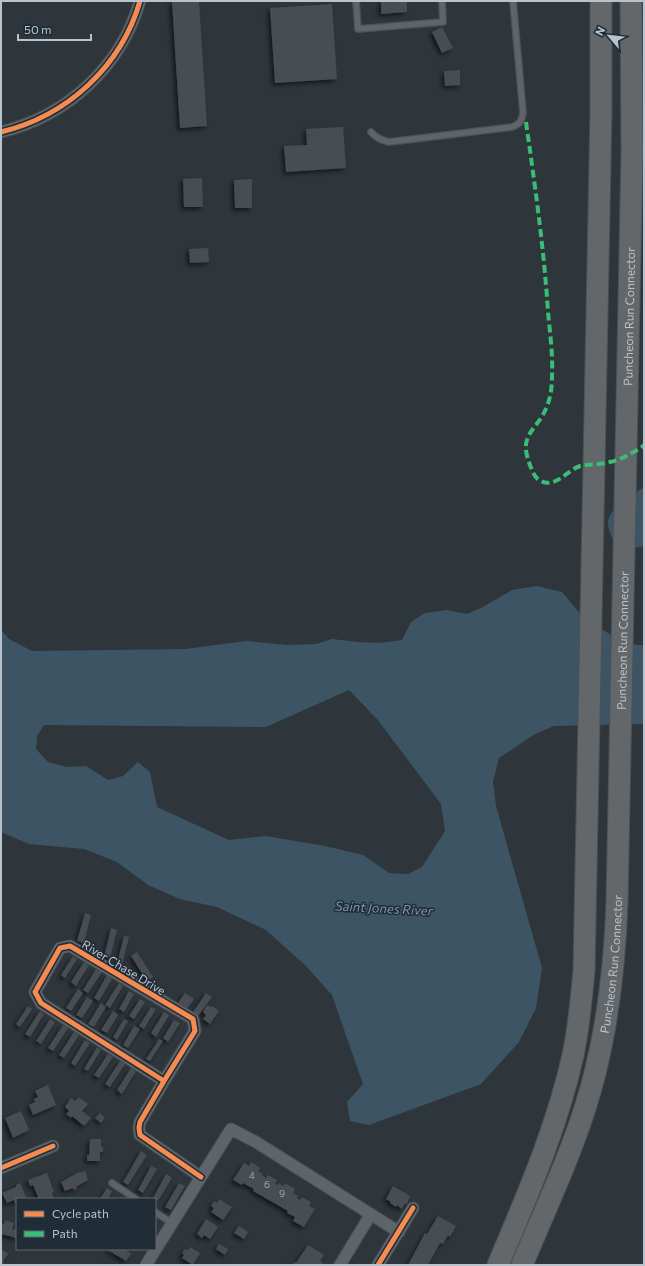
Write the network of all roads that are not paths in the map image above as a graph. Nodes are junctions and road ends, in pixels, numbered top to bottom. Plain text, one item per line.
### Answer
1 (140, 1) edge
2 (356, 1) edge
3 (442, 1) edge
4 (513, 1) edge
5 (600, 1) edge
6 (631, 1) edge
7 (1, 132) edge
8 (371, 132) dead end
9 (164, 1081) junction
10 (53, 1146) dead end
11 (1, 1168) edge
12 (201, 1177) junction
13 (112, 1184) dead end
14 (134, 1198) edge
15 (413, 1208) dead end
16 (156, 1213) edge
17 (371, 1214) junction
18 (172, 1223) junction
19 (399, 1232) junction
20 (156, 1249) edge
21 (155, 1250) edge
22 (146, 1265) edge
23 (340, 1265) edge
24 (378, 1265) edge
25 (498, 1265) edge
26 (522, 1265) edge

1 - 7 street
2 - 3 lane
4 - 8 lane
5 - 25 highway, Puncheon Run Connector
6 - 26 highway, Puncheon Run Connector
9 - 9 street, River Chase Drive
9 - 12 street, River Chase Drive
10 - 11 street
12 - 17 street
12 - 18 street
13 - 14 lane
15 - 19 street
16 - 18 lane
17 - 19 street
17 - 23 street
18 - 20 street
19 - 24 street
21 - 22 street

